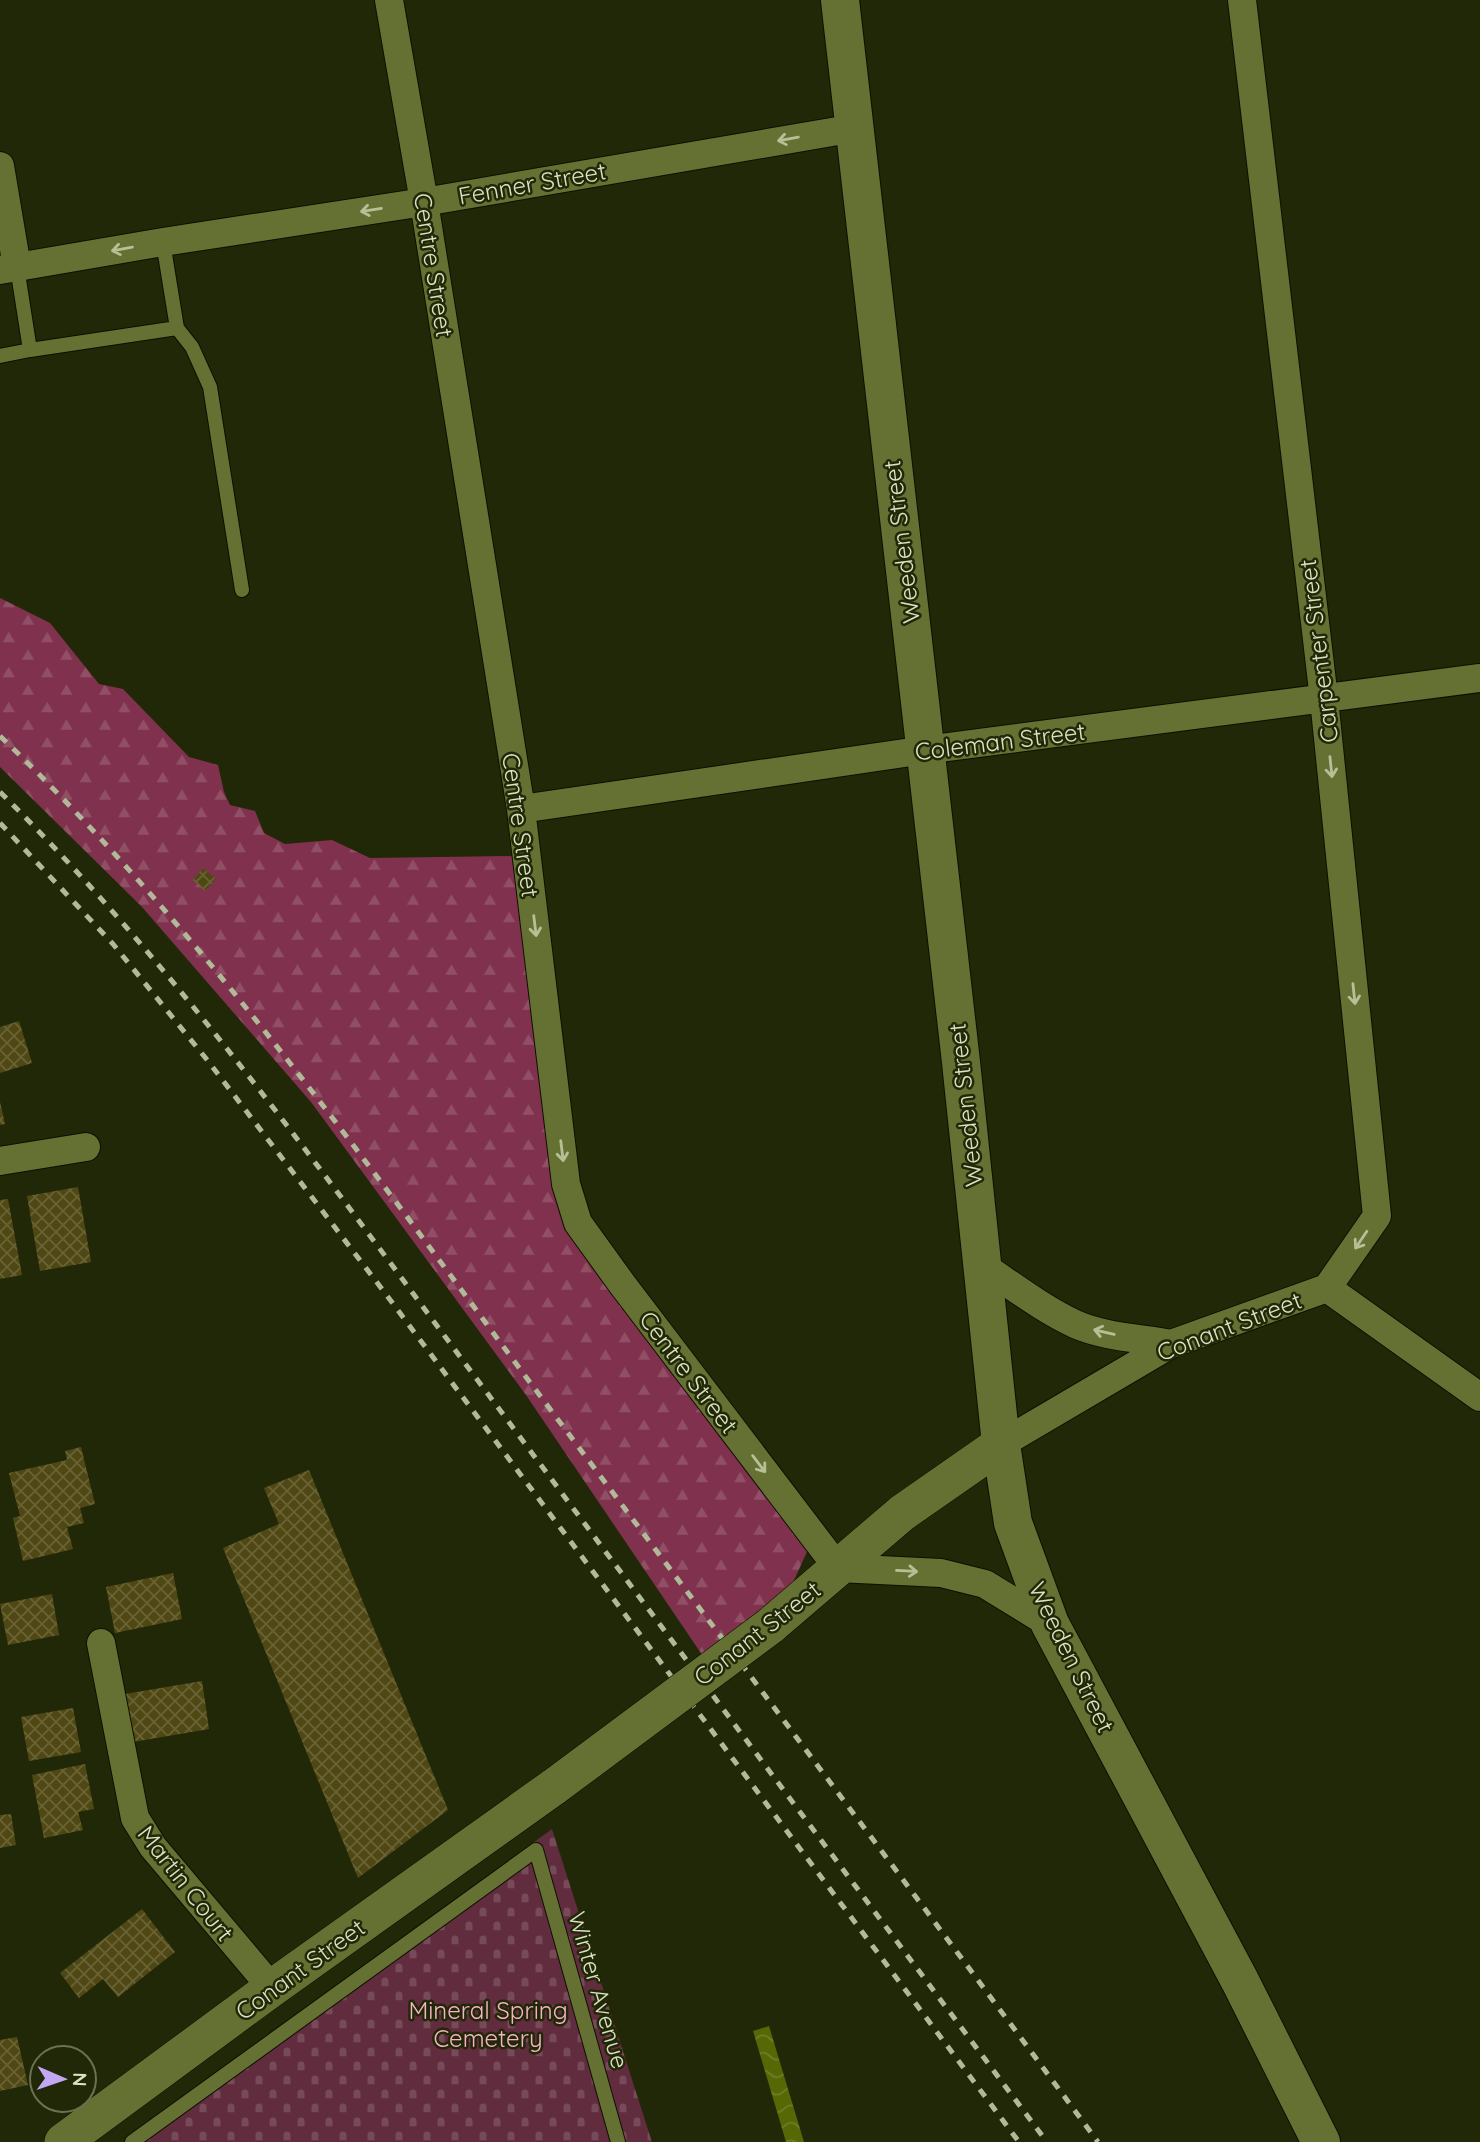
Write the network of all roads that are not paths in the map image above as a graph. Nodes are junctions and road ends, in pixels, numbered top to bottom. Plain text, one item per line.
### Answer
1 (389, 0) edge
2 (840, 0) edge
3 (1242, 0) edge
4 (855, 128) junction
5 (0, 166) edge
6 (425, 202) junction
7 (163, 242) junction
8 (8, 268) edge
9 (177, 328) junction
10 (30, 350) junction
11 (0, 356) edge
12 (242, 590) dead end
13 (1480, 678) edge
14 (1324, 699) junction
15 (925, 750) junction
16 (521, 809) junction
17 (86, 1147) dead end
18 (0, 1161) edge
19 (983, 1266) junction
20 (1327, 1288) junction
21 (1171, 1344) junction
22 (1480, 1397) edge
23 (1001, 1444) junction
24 (838, 1568) junction
25 (1050, 1624) junction
26 (101, 1643) dead end
27 (272, 1988) junction
28 (63, 2142) edge
29 (132, 2142) edge
30 (618, 2142) edge
31 (1321, 2142) edge

1 - 6 street, Centre Street
2 - 4 main road, Weeden Street
3 - 14 street, Carpenter Street
4 -> 6 street, Fenner Street
4 - 15 main road, Weeden Street
5 - 8 street
6 -> 7 street, Fenner Street
6 - 16 street, Centre Street
7 -> 8 street, Fenner Street
7 - 9 lane
8 - 10 lane
9 - 10 lane
9 - 12 lane
10 - 11 lane
13 - 14 street, Coleman Street
14 - 15 street, Coleman Street
14 -> 20 street, Carpenter Street
15 - 16 street, Coleman Street
15 - 19 main road, Weeden Street
16 -> 24 street, Centre Street
17 - 18 street
21 -> 19 street
19 - 23 main road, Weeden Street
20 - 21 street, Conant Street
20 - 22 street, Conant Street
21 - 23 street, Conant Street
23 - 24 street, Conant Street
23 - 25 main road, Weeden Street
24 -> 25 street
24 - 27 street, Conant Street, bridge
25 - 31 main road, Weeden Street
26 - 27 street, Martin Court
27 - 28 street, Conant Street
29 - 30 lane, Winter Avenue

